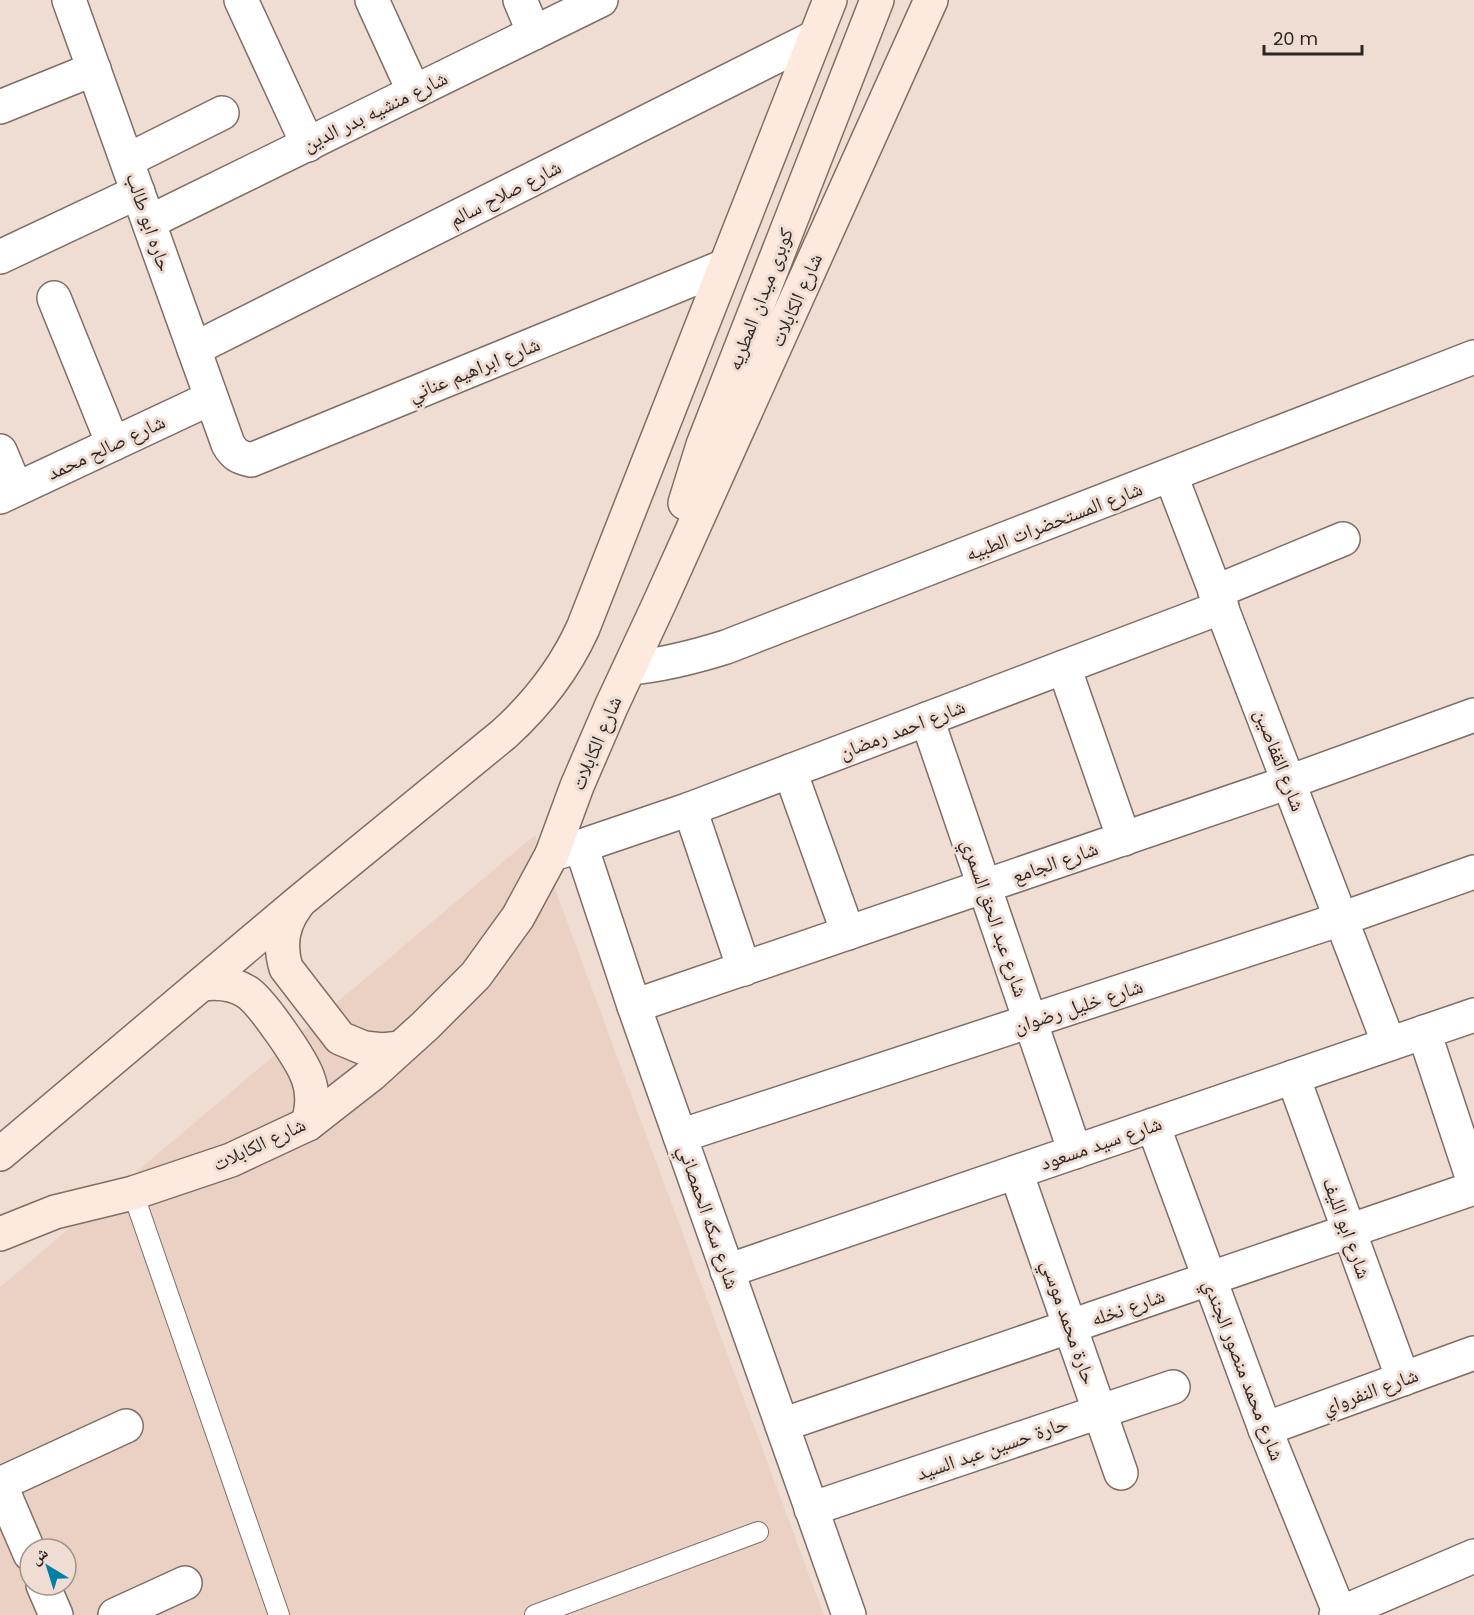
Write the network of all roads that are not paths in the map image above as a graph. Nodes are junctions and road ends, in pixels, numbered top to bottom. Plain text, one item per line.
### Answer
1 (69, 0) edge
2 (241, 0) edge
3 (372, 0) edge
4 (520, 0) edge
5 (601, 0) edge
6 (830, 0) edge
7 (877, 0) edge
8 (931, 0) edge
9 (534, 33) junction
10 (815, 37) junction
11 (94, 69) junction
12 (414, 92) junction
13 (0, 107) edge
14 (222, 113) dead end
15 (308, 145) junction
16 (128, 160) junction
17 (143, 207) junction
18 (0, 257) edge
19 (725, 266) junction
20 (54, 298) dead end
21 (194, 349) junction
22 (1474, 357) edge
23 (211, 398) junction
24 (113, 444) junction
25 (228, 444) joint
26 (0, 451) edge
27 (1172, 476) junction
28 (8, 493) edge
29 (1343, 539) dead end
30 (1219, 600) junction
31 (659, 604) junction
32 (1064, 667) junction
33 (630, 668) junction
34 (1474, 715) edge
35 (927, 719) junction
36 (790, 771) junction
37 (1289, 782) junction
38 (690, 809) junction
39 (1124, 839) junction
40 (566, 850) junction
41 (1474, 872) edge
42 (985, 887) junction
43 (300, 902) junction
44 (1341, 919) junction
45 (848, 933) junction
46 (744, 969) junction
47 (202, 984) junction
48 (634, 1006) junction
49 (1474, 1015) edge
50 (1030, 1021) junction
51 (1424, 1032) junction
52 (1389, 1044) junction
53 (400, 1048) junction
54 (1293, 1077) junction
55 (308, 1124) junction
56 (1153, 1125) junction
57 (680, 1136) junction
58 (1075, 1152) junction
59 (0, 1154) edge
60 (1016, 1172) junction
61 (1474, 1183) edge
62 (1474, 1188) edge
63 (133, 1193) junction
64 (1348, 1231) junction
65 (0, 1234) edge
66 (728, 1271) junction
67 (1209, 1279) junction
68 (1070, 1326) junction
69 (1474, 1353) edge
70 (1403, 1379) junction
71 (1173, 1387) dead end
72 (1100, 1411) junction
73 (782, 1425) junction
74 (126, 1426) dead end
75 (1265, 1429) junction
76 (1121, 1473) dead end
77 (0, 1484) edge
78 (811, 1509) junction
79 (758, 1533) dead end
80 (23, 1537) edge
81 (1474, 1556) edge
82 (185, 1583) dead end
83 (48, 1597) edge
84 (1338, 1614) edge
85 (56, 1615) edge
86 (115, 1615) edge
87 (279, 1615) edge
88 (535, 1615) edge
89 (849, 1615) edge

1 - 11 street, حاره ابو طالب
2 - 15 street
3 - 12 street
4 - 9 street
5 - 9 street, شارع منشيه بدر الدين
6 - 10 main road
7 - 31 main road, كوبرى ميدان المطريه
8 - 31 main road, شارع الكابلات
9 - 12 street, شارع منشيه بدر الدين
10 - 19 main road
10 - 21 street, شارع صلاح سالم
11 - 13 street
11 - 16 street, حاره ابو طالب
12 - 15 street, شارع منشيه بدر الدين
14 - 16 street
15 - 17 street, شارع منشيه بدر الدين
16 - 17 street, حاره ابو طالب
17 - 18 street, شارع منشيه بدر الدين
17 - 21 street, حاره ابو طالب
19 - 25 street, شارع ابراهيم عناني
19 - 43 main road
20 - 24 street
21 - 23 street, حاره ابو طالب
22 - 27 street, شارع المستحضرات الطبيه
23 - 24 street, شارع صالح محمد
23 - 25 street, حاره ابو طالب
24 - 28 street, شارع صالح محمد
26 - 28 street
27 - 30 street, شارع القفاصين
27 - 33 street, شارع المستحضرات الطبيه
29 - 30 street, شارع احمد رمضان
30 - 32 street, شارع احمد رمضان
30 - 37 street, شارع القفاصين
31 - 33 main road, شارع الكابلات
32 - 35 street, شارع احمد رمضان
32 - 39 street
33 - 40 main road, شارع الكابلات
34 - 37 street, شارع الجامع
35 - 36 street, شارع احمد رمضان
35 - 42 street, شارع عبد الحق السمري
36 - 38 street, شارع احمد رمضان
36 - 45 street
37 - 39 street, شارع الجامع
37 - 44 street, شارع القفاصين
38 - 40 street, شارع احمد رمضان
38 - 46 street
39 - 42 street, شارع الجامع
40 - 48 street, شارع سكه الحمصاني
40 - 53 main road, شارع الكابلات
41 - 44 street, شارع خليل رضوان
42 - 45 street, شارع الجامع
42 - 50 street, شارع عبد الحق السمري
43 - 47 main road
43 - 53 main road
44 - 50 street, شارع خليل رضوان
44 - 52 street, شارع القفاصين
45 - 46 street, شارع الجامع
46 - 48 street, شارع الجامع
47 - 55 main road
47 - 59 main road
48 - 57 street, شارع سكه الحمصاني
49 - 51 street, شارع سيد مسعود
50 - 57 street, شارع خليل رضوان
50 - 58 street, شارع عبد الحق السمري
51 - 52 street, شارع سيد مسعود
51 - 61 street
52 - 54 street, شارع سيد مسعود
53 - 55 main road, شارع الكابلات
54 - 56 street, شارع سيد مسعود
54 - 64 street, شارع ابو الليف
55 - 63 main road, شارع الكابلات
56 - 58 street, شارع سيد مسعود
56 - 67 street, شارع محمد منصور الجندي
57 - 66 street, شارع سكه الحمصاني
58 - 60 street, شارع سيد مسعود
60 - 66 street, شارع سيد مسعود
60 - 68 street, حارة محمد موسي
62 - 64 street, شارع نخله
63 - 65 main road, شارع الكابلات
63 - 87 lane
64 - 67 street, شارع نخله
64 - 70 street, شارع ابو الليف
66 - 73 street, شارع سكه الحمصاني
67 - 68 street, شارع نخله
67 - 75 street, شارع محمد منصور الجندي
68 - 72 street, حارة محمد موسي
68 - 73 street, شارع نخله
69 - 70 street, شارع النفرواي
70 - 75 street, شارع النفرواي
71 - 72 street, حارة حسين عبد السيد
72 - 76 street, حارة محمد موسي
72 - 78 street, حارة حسين عبد السيد
73 - 78 street, شارع سكه الحمصاني
74 - 77 street
75 - 84 street, شارع محمد منصور الجندي
77 - 80 street
78 - 89 street, شارع سكه الحمصاني
79 - 88 lane
81 - 84 street
82 - 86 street
83 - 85 street

